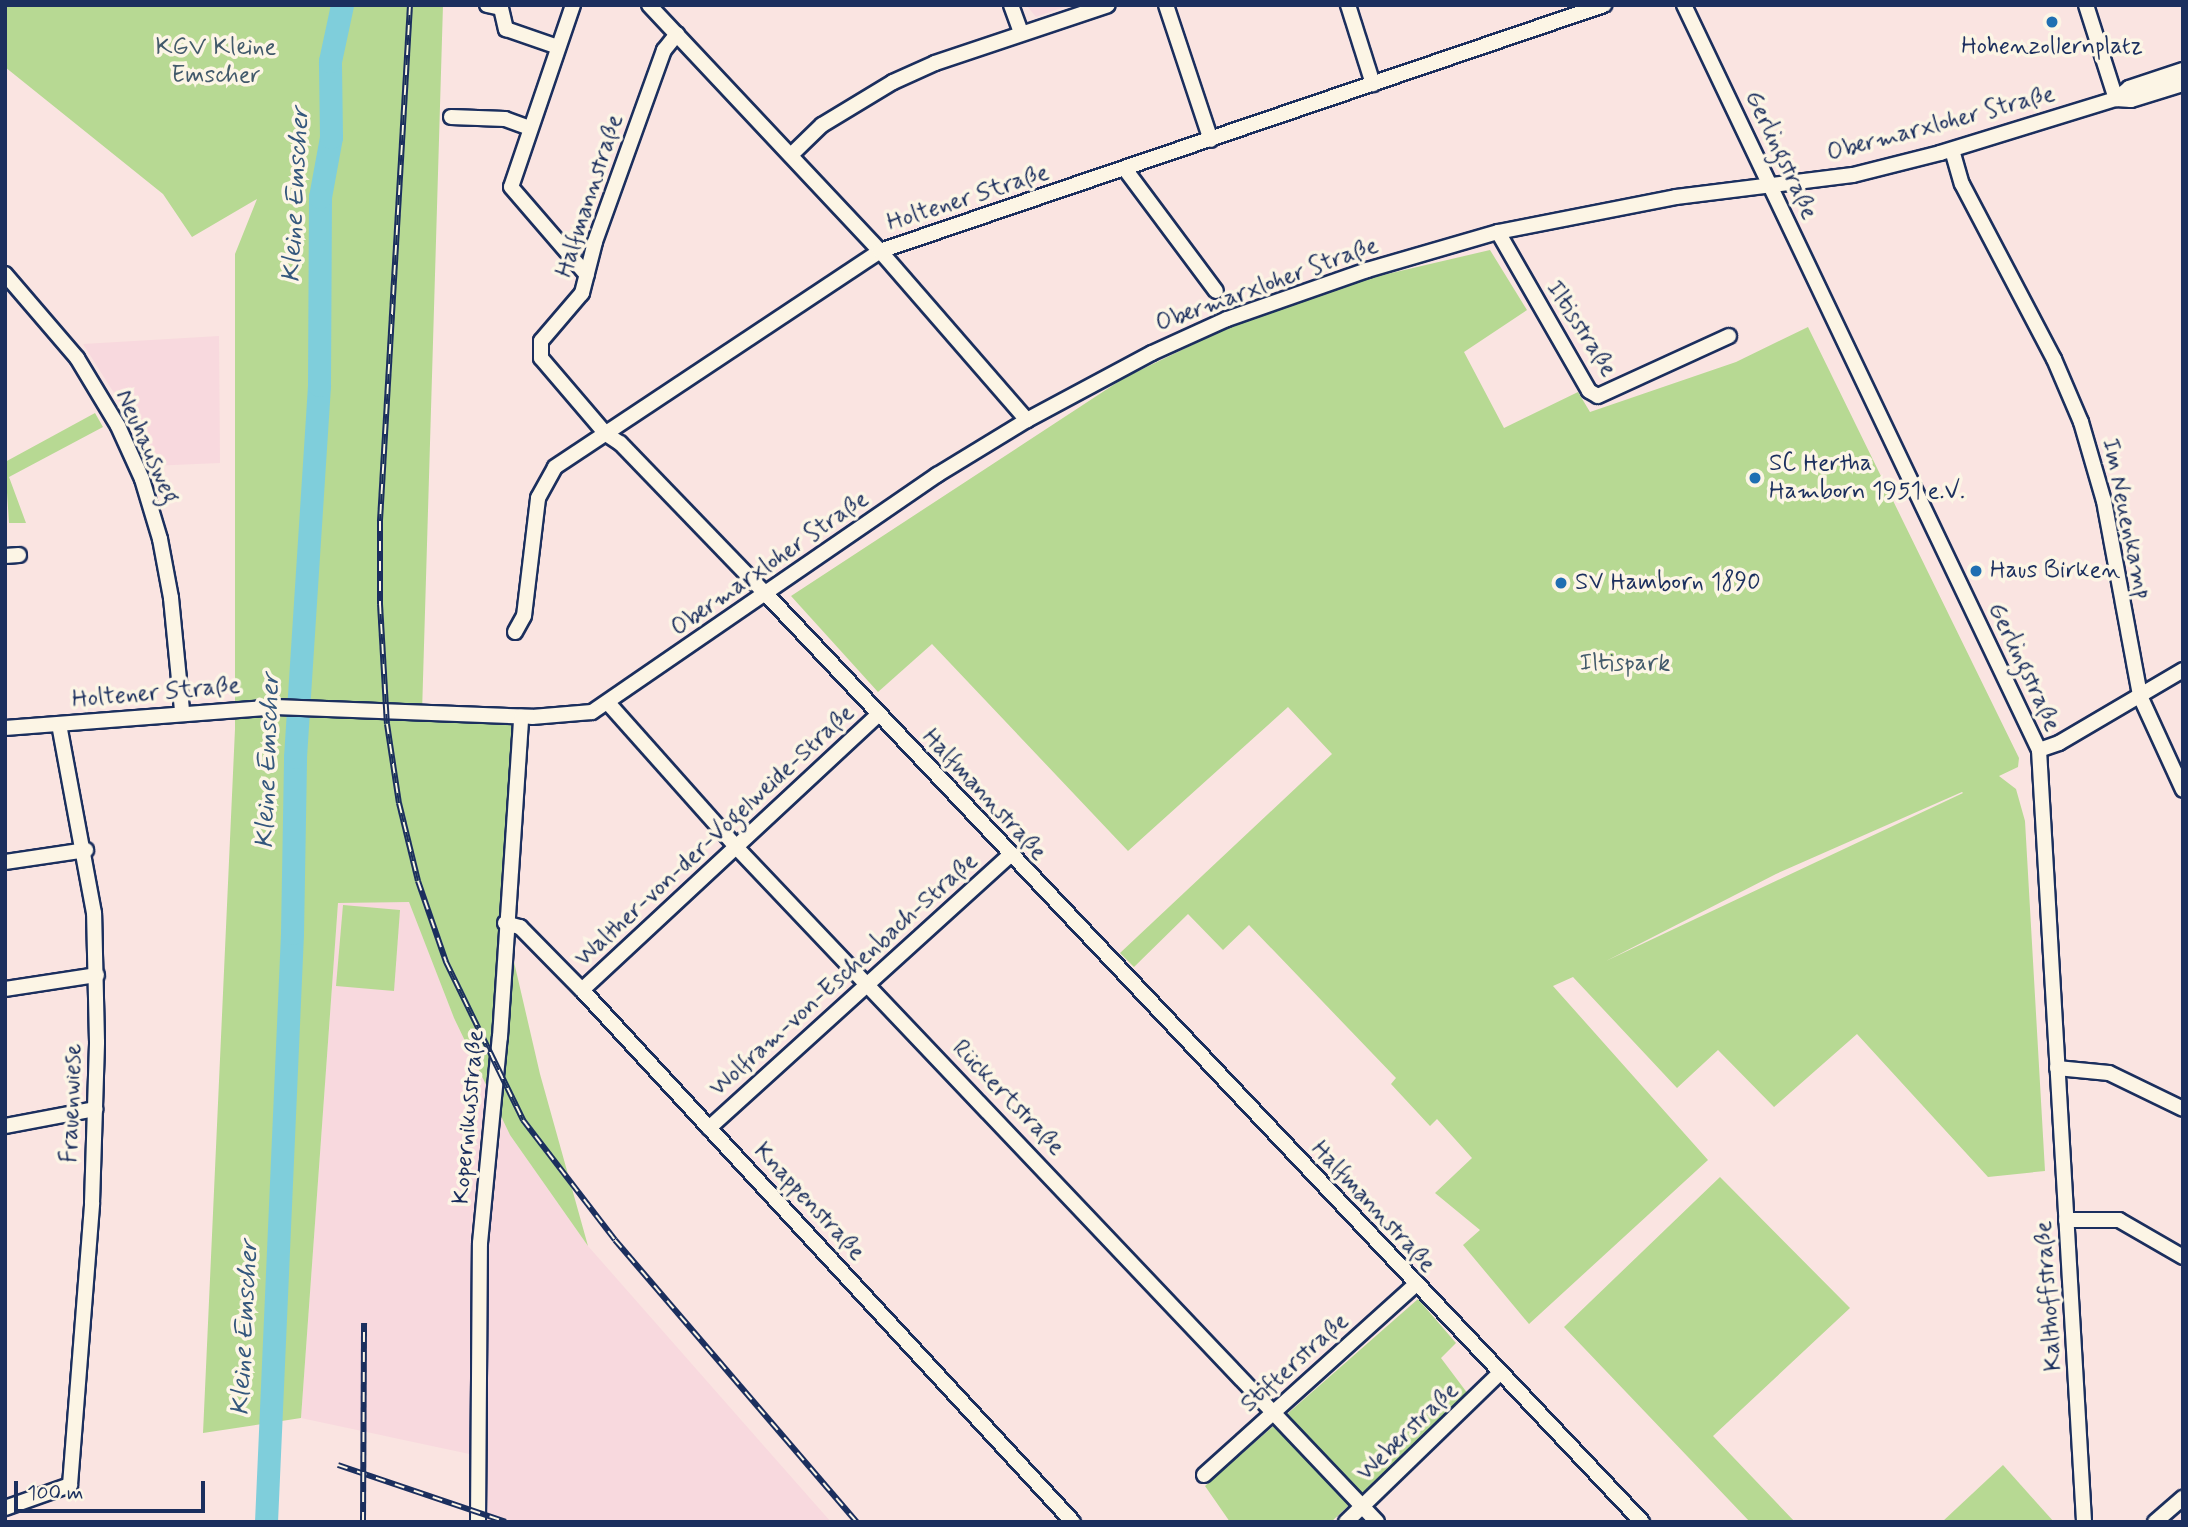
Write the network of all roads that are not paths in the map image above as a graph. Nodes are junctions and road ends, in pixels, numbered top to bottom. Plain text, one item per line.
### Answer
1 (487, 5) edge
2 (573, 5) edge
3 (649, 5) edge
4 (1012, 5) edge
5 (1108, 5) edge
6 (1166, 5) edge
7 (1348, 5) edge
8 (1604, 5) edge
9 (1684, 5) edge
10 (2086, 5) edge
11 (1021, 33) junction
12 (677, 34) junction
13 (558, 47) junction
14 (2183, 70) edge
15 (1373, 84) junction
16 (2183, 84) edge
17 (2116, 99) junction
18 (451, 117) dead end
19 (530, 128) junction
20 (1211, 140) junction
21 (1952, 150) junction
22 (791, 155) junction
23 (1125, 170) junction
24 (1771, 185) junction
25 (1498, 232) junction
26 (880, 251) junction
27 (5, 274) edge
28 (587, 275) junction
29 (1216, 291) dead end
30 (1729, 336) dead end
31 (1027, 420) junction
32 (606, 434) junction
33 (767, 595) junction
34 (515, 632) dead end
35 (2183, 670) edge
36 (2140, 696) junction
37 (609, 704) junction
38 (181, 711) junction
39 (878, 715) junction
40 (521, 717) junction
41 (59, 724) junction
42 (5, 728) edge
43 (2039, 750) junction
44 (2183, 790) edge
45 (738, 849) junction
46 (86, 850) junction
47 (1009, 856) junction
48 (5, 862) edge
49 (505, 923) junction
50 (97, 975) junction
51 (869, 985) junction
52 (5, 989) edge
53 (582, 990) junction
54 (2057, 1068) junction
55 (95, 1109) junction
56 (2183, 1110) edge
57 (5, 1126) edge
58 (709, 1128) junction
59 (2067, 1220) junction
60 (2183, 1257) edge
61 (1415, 1285) junction
62 (1500, 1373) junction
63 (1275, 1411) junction
64 (1204, 1475) dead end
65 (2183, 1498) edge
66 (1363, 1506) junction
67 (5, 1508) edge
68 (478, 1522) edge
69 (1073, 1522) edge
70 (1346, 1522) edge
71 (1377, 1522) edge
72 (1642, 1522) edge
73 (2084, 1522) edge
74 (2155, 1522) edge

1 - 13 street
2 - 13 street
3 - 12 street
4 - 11 street
5 - 11 street
6 - 20 street
7 - 15 street
8 - 15 street, Holtener Straße
9 - 24 street, Gerlingstraße
10 - 17 street
11 - 22 street
12 - 22 street
12 - 28 street, Halfmannstraße
13 - 19 street
14 - 17 street, Obermarxloher Straße
15 - 20 street, Holtener Straße
16 - 17 street, Obermarxloher Straße
17 - 21 street, Obermarxloher Straße
18 - 19 street
19 - 28 street
20 - 23 street, Holtener Straße
21 - 24 street, Obermarxloher Straße
21 - 36 street, Im Neuenkamp
22 - 26 street
23 - 26 street, Holtener Straße
23 - 29 street
24 - 25 street, Obermarxloher Straße
24 - 43 street, Gerlingstraße
25 - 30 street, Iltisstraße
25 - 31 street, Obermarxloher Straße
26 - 31 street
26 - 32 street, Holtener Straße
27 - 38 street, Neuhausweg
28 - 32 street, Halfmannstraße
31 - 33 street, Obermarxloher Straße
32 - 33 street, Halfmannstraße
32 - 34 street, Holtener Straße
33 - 37 street, Obermarxloher Straße
33 - 39 street, Halfmannstraße
35 - 36 street
36 - 43 street
36 - 44 street, Im Neuenkamp
37 - 40 street, Obermarxloher Straße
37 - 45 street, Rückertstraße
38 - 40 street, Holtener Straße
38 - 41 street, Holtener Straße
39 - 45 street, Walther-von-der-Vogelweide-Straße
39 - 47 street, Halfmannstraße
40 - 49 street, Kopernikusstraße
41 - 42 street, Holtener Straße
41 - 46 street, Frauenwiese
43 - 54 street, Gerlingstraße
45 - 51 street, Rückertstraße
45 - 53 street, Walther-von-der-Vogelweide-Straße
46 - 48 street
46 - 50 street, Frauenwiese
47 - 51 street, Wolfram-von-Eschenbach-Straße
47 - 61 street, Halfmannstraße
49 - 53 street, Knappenstraße
49 - 68 street, Kopernikusstraße
50 - 52 street
50 - 55 street, Frauenwiese
51 - 58 street, Wolfram-von-Eschenbach-Straße
51 - 63 street, Rückertstraße
53 - 58 street, Knappenstraße
54 - 56 street
54 - 59 street, Kalthoffstraße
55 - 57 street
55 - 67 street, Frauenwiese
58 - 69 street, Knappenstraße
59 - 60 street
59 - 73 street, Kalthoffstraße
61 - 62 street, Halfmannstraße
61 - 63 street, Stifterstraße
62 - 66 street, Weberstraße
62 - 72 street, Halfmannstraße
63 - 64 street, Stifterstraße
63 - 66 street, Rückertstraße
65 - 74 street
66 - 70 street, Weberstraße
66 - 71 street, Rückertstraße

